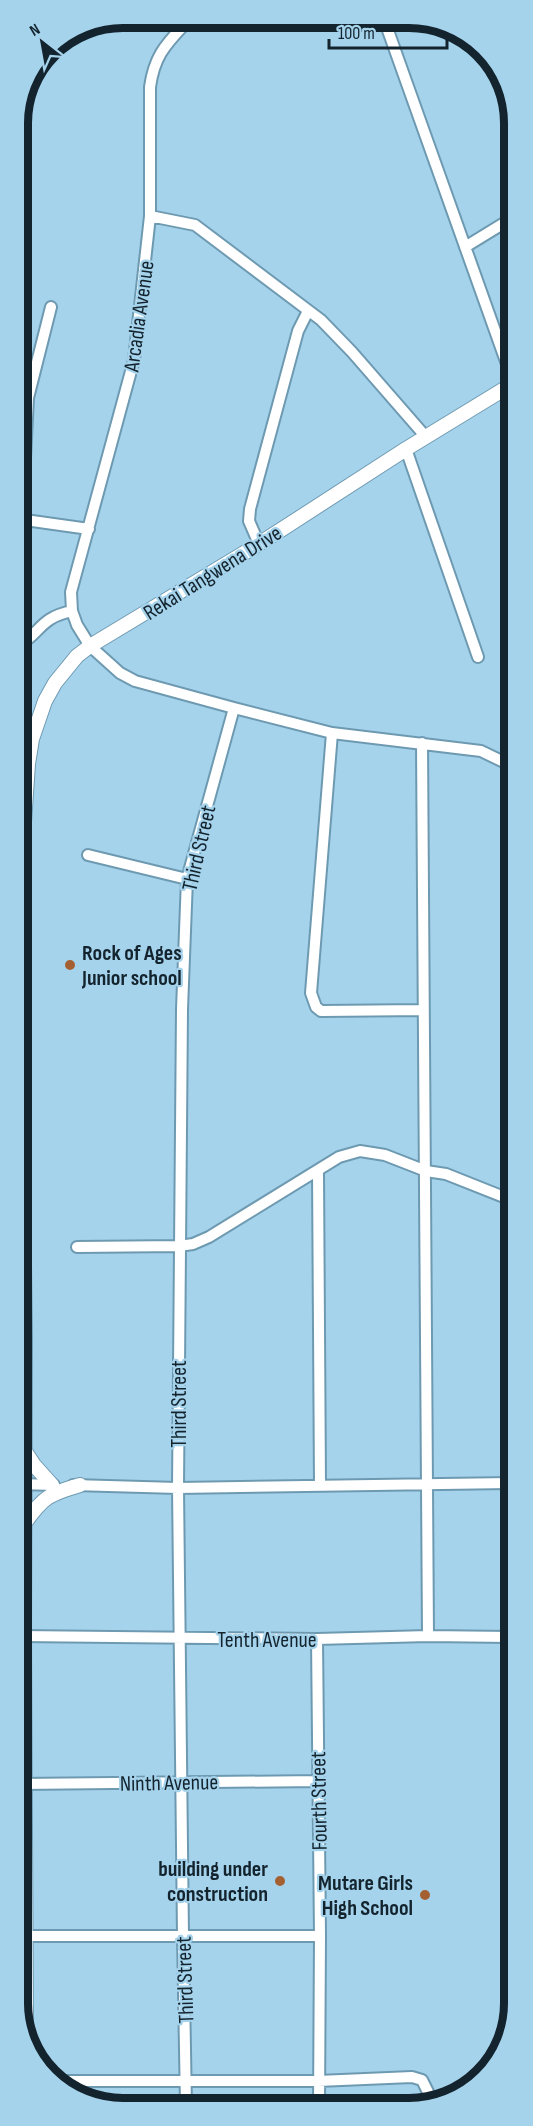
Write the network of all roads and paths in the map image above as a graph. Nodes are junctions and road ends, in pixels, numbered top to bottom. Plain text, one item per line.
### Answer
1 (180, 29) edge
2 (387, 29) edge
3 (150, 216) junction
4 (504, 223) edge
5 (465, 247) junction
6 (51, 307) dead end
7 (308, 311) junction
8 (504, 355) edge
9 (504, 389) edge
10 (29, 394) edge
11 (426, 437) junction
12 (406, 448) junction
13 (29, 520) edge
14 (89, 529) junction
15 (259, 544) junction
16 (72, 611) junction
17 (29, 635) edge
18 (90, 646) junction
19 (478, 657) dead end
20 (234, 708) junction
21 (332, 733) junction
22 (422, 743) junction
23 (29, 758) edge
24 (504, 761) edge
25 (88, 855) dead end
26 (187, 879) junction
27 (423, 1010) junction
28 (318, 1171) junction
29 (426, 1171) junction
30 (504, 1197) edge
31 (179, 1246) junction
32 (77, 1247) dead end
33 (29, 1458) edge
34 (29, 1484) edge
35 (427, 1484) junction
36 (504, 1484) edge
37 (52, 1485) junction
38 (80, 1485) junction
39 (320, 1485) junction
40 (178, 1488) junction
41 (29, 1517) edge
42 (29, 1636) edge
43 (428, 1636) junction
44 (504, 1637) edge
45 (180, 1638) junction
46 (317, 1639) junction
47 (318, 1781) junction
48 (181, 1782) junction
49 (29, 1783) edge
50 (29, 1936) edge
51 (183, 1936) junction
52 (320, 1936) junction
53 (187, 2080) junction
54 (70, 2081) edge
55 (318, 2081) junction
56 (428, 2095) edge
57 (186, 2098) edge
58 (319, 2098) edge

1 - 3 street, Arcadia Avenue
2 - 5 street
3 - 7 street
3 - 14 street, Arcadia Avenue
4 - 5 street
5 - 8 street
6 - 10 street
7 - 11 street
7 - 15 street
9 - 11 main road, Rekai Tangwena Drive
11 - 12 main road, Rekai Tangwena Drive
12 - 15 main road, Rekai Tangwena Drive
12 - 19 street
13 - 14 street
14 - 16 street, Arcadia Avenue
15 - 18 main road, Rekai Tangwena Drive
16 - 17 street
16 - 18 street
18 - 20 street
18 - 23 main road, Rekai Tangwena Drive
20 - 21 street
20 - 26 street, Third Street
21 - 22 street
21 - 27 street
22 - 24 street
22 - 27 street
25 - 26 street
26 - 31 street, Third Street
27 - 29 street
28 - 29 street
28 - 31 street
28 - 39 street
29 - 30 street
29 - 35 street
31 - 32 street
31 - 40 street, Third Street
33 - 37 main road
34 - 37 street
35 - 36 street
35 - 39 street
35 - 43 street
37 - 38 street
38 - 40 street
38 - 41 main road
39 - 40 street
40 - 45 street, Third Street
42 - 45 street, Tenth Avenue
43 - 44 street, Tenth Avenue
43 - 46 street, Tenth Avenue
45 - 46 street, Tenth Avenue
45 - 48 street, Third Street
46 - 47 street, Fourth Street
47 - 48 street, Ninth Avenue
47 - 52 street, Fourth Street
48 - 49 street, Ninth Avenue
48 - 51 street, Third Street
50 - 51 street
51 - 52 street
51 - 53 street, Third Street
52 - 55 street, Fourth Street
53 - 54 street
53 - 55 street
53 - 57 street, Third Street
55 - 56 street
55 - 58 street, Fourth Street

